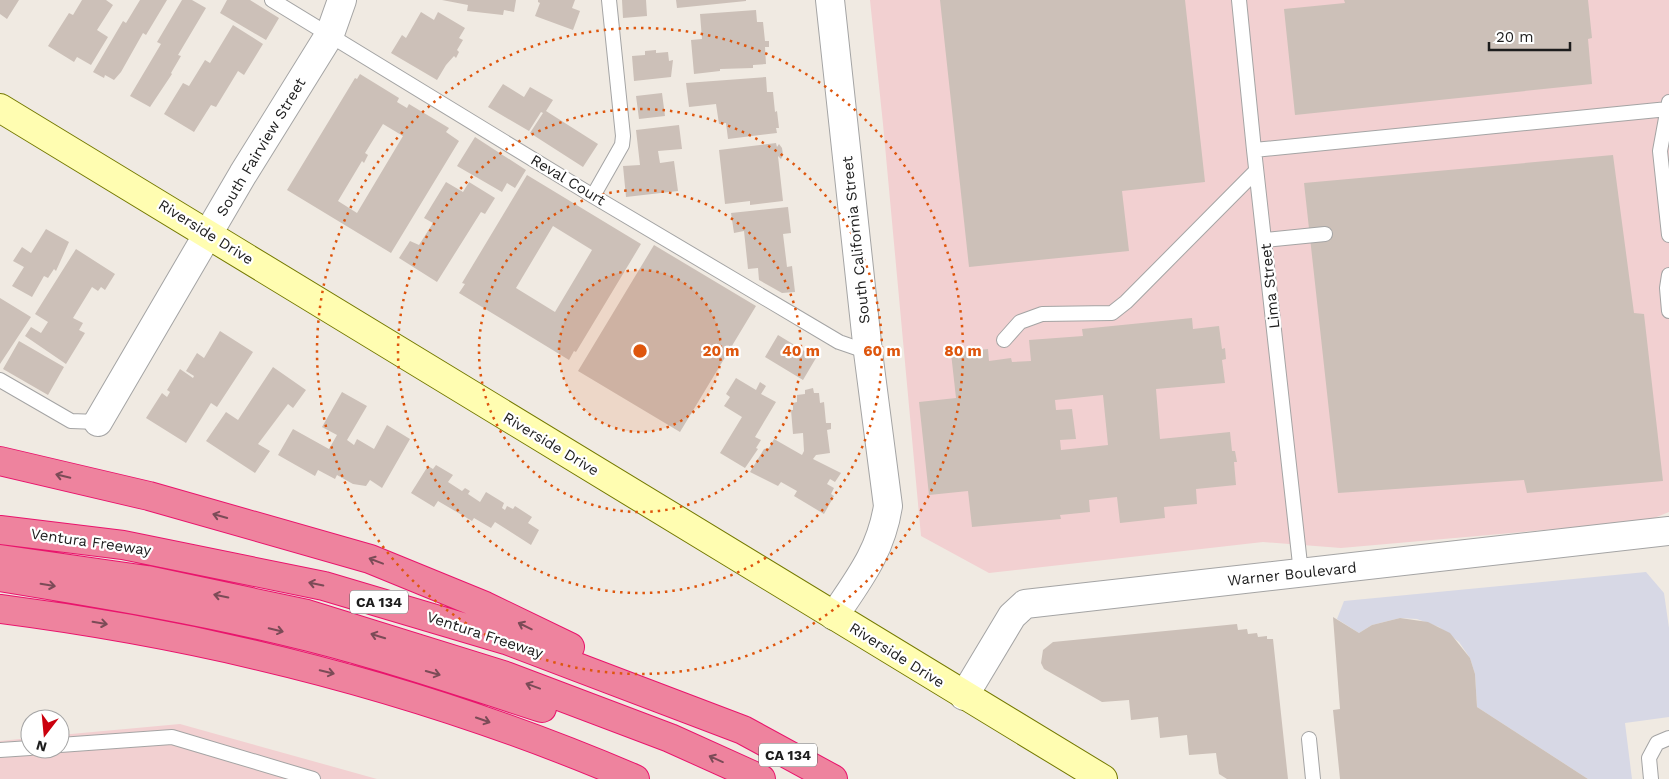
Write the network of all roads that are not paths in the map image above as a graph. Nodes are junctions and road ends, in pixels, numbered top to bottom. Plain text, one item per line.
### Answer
1 (272, 0) edge
2 (342, 0) edge
3 (609, 0) edge
4 (830, 0) edge
5 (1239, 0) edge
6 (330, 34) junction
7 (1668, 106) edge
8 (0, 108) edge
9 (1254, 150) junction
10 (1256, 171) junction
11 (594, 196) junction
12 (209, 233) junction
13 (1325, 234) dead end
14 (1669, 235) edge
15 (1265, 240) junction
16 (1669, 275) edge
17 (1669, 311) edge
18 (1004, 340) dead end
19 (868, 352) junction
20 (0, 380) edge
21 (98, 422) joint
22 (0, 462) edge
23 (0, 530) edge
24 (1669, 531) edge
25 (0, 558) edge
26 (1302, 573) junction
27 (0, 578) edge
28 (0, 609) edge
29 (834, 616) junction
30 (964, 696) junction
31 (743, 730) junction
32 (1669, 738) edge
33 (1309, 740) dead end
34 (70, 745) edge
35 (20, 749) edge
36 (0, 750) edge
37 (313, 779) edge
38 (635, 779) edge
39 (717, 779) edge
40 (760, 779) edge
41 (832, 779) edge
42 (1103, 779) edge
43 (1314, 779) edge
44 (1651, 779) edge

1 - 6 lane, Reval Court
2 - 6 street, South Fairview Street
3 - 11 lane
4 - 19 street, South California Street
5 - 9 lane, Lima Street
6 - 11 lane, Reval Court
6 - 12 street, South Fairview Street
7 - 9 lane
7 - 14 lane
8 - 12 main road, Riverside Drive
9 - 10 lane, Lima Street
10 - 15 lane, Lima Street
10 - 18 lane
11 - 19 lane, Reval Court
12 - 21 street, South Fairview Street
12 - 29 main road, Riverside Drive
13 - 15 lane
15 - 26 lane, Lima Street
16 - 17 lane
19 - 29 street, South California Street
20 - 21 lane
31 -> 22 highway
31 -> 23 highway, Ventura Freeway / CA 134
24 - 26 street, Warner Boulevard
40 -> 25 highway
26 - 30 street, Warner Boulevard
27 -> 39 highway
28 -> 38 highway
29 - 30 main road, Riverside Drive
30 - 42 main road, Riverside Drive
31 - 41 highway, Ventura Freeway / CA 134
32 - 44 lane
33 - 43 lane
34 - 37 lane
35 - 36 lane

